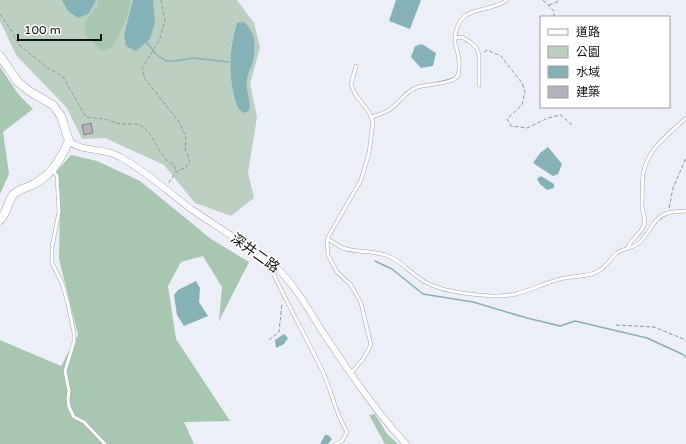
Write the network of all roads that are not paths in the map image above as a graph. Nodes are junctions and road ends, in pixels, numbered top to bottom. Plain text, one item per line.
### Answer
1 (507, 0) edge
2 (455, 38) junction
3 (0, 56) edge
4 (356, 66) dead end
5 (480, 85) dead end
6 (372, 117) junction
7 (686, 118) edge
8 (69, 141) junction
9 (53, 170) junction
10 (686, 212) edge
11 (0, 220) edge
12 (327, 239) junction
13 (628, 248) junction
14 (268, 260) junction
15 (351, 373) junction
16 (105, 444) edge
17 (335, 444) edge
18 (406, 444) edge

1 - 2 lane
2 - 5 lane
2 - 6 lane
3 - 8 street
4 - 6 lane
6 - 12 lane
7 - 13 lane
8 - 9 street
8 - 14 street, 深井二路
9 - 11 street
9 - 16 lane
10 - 13 lane
12 - 13 lane
12 - 15 lane
14 - 15 street, 深井二路
14 - 17 lane
15 - 18 street, 深井二路

